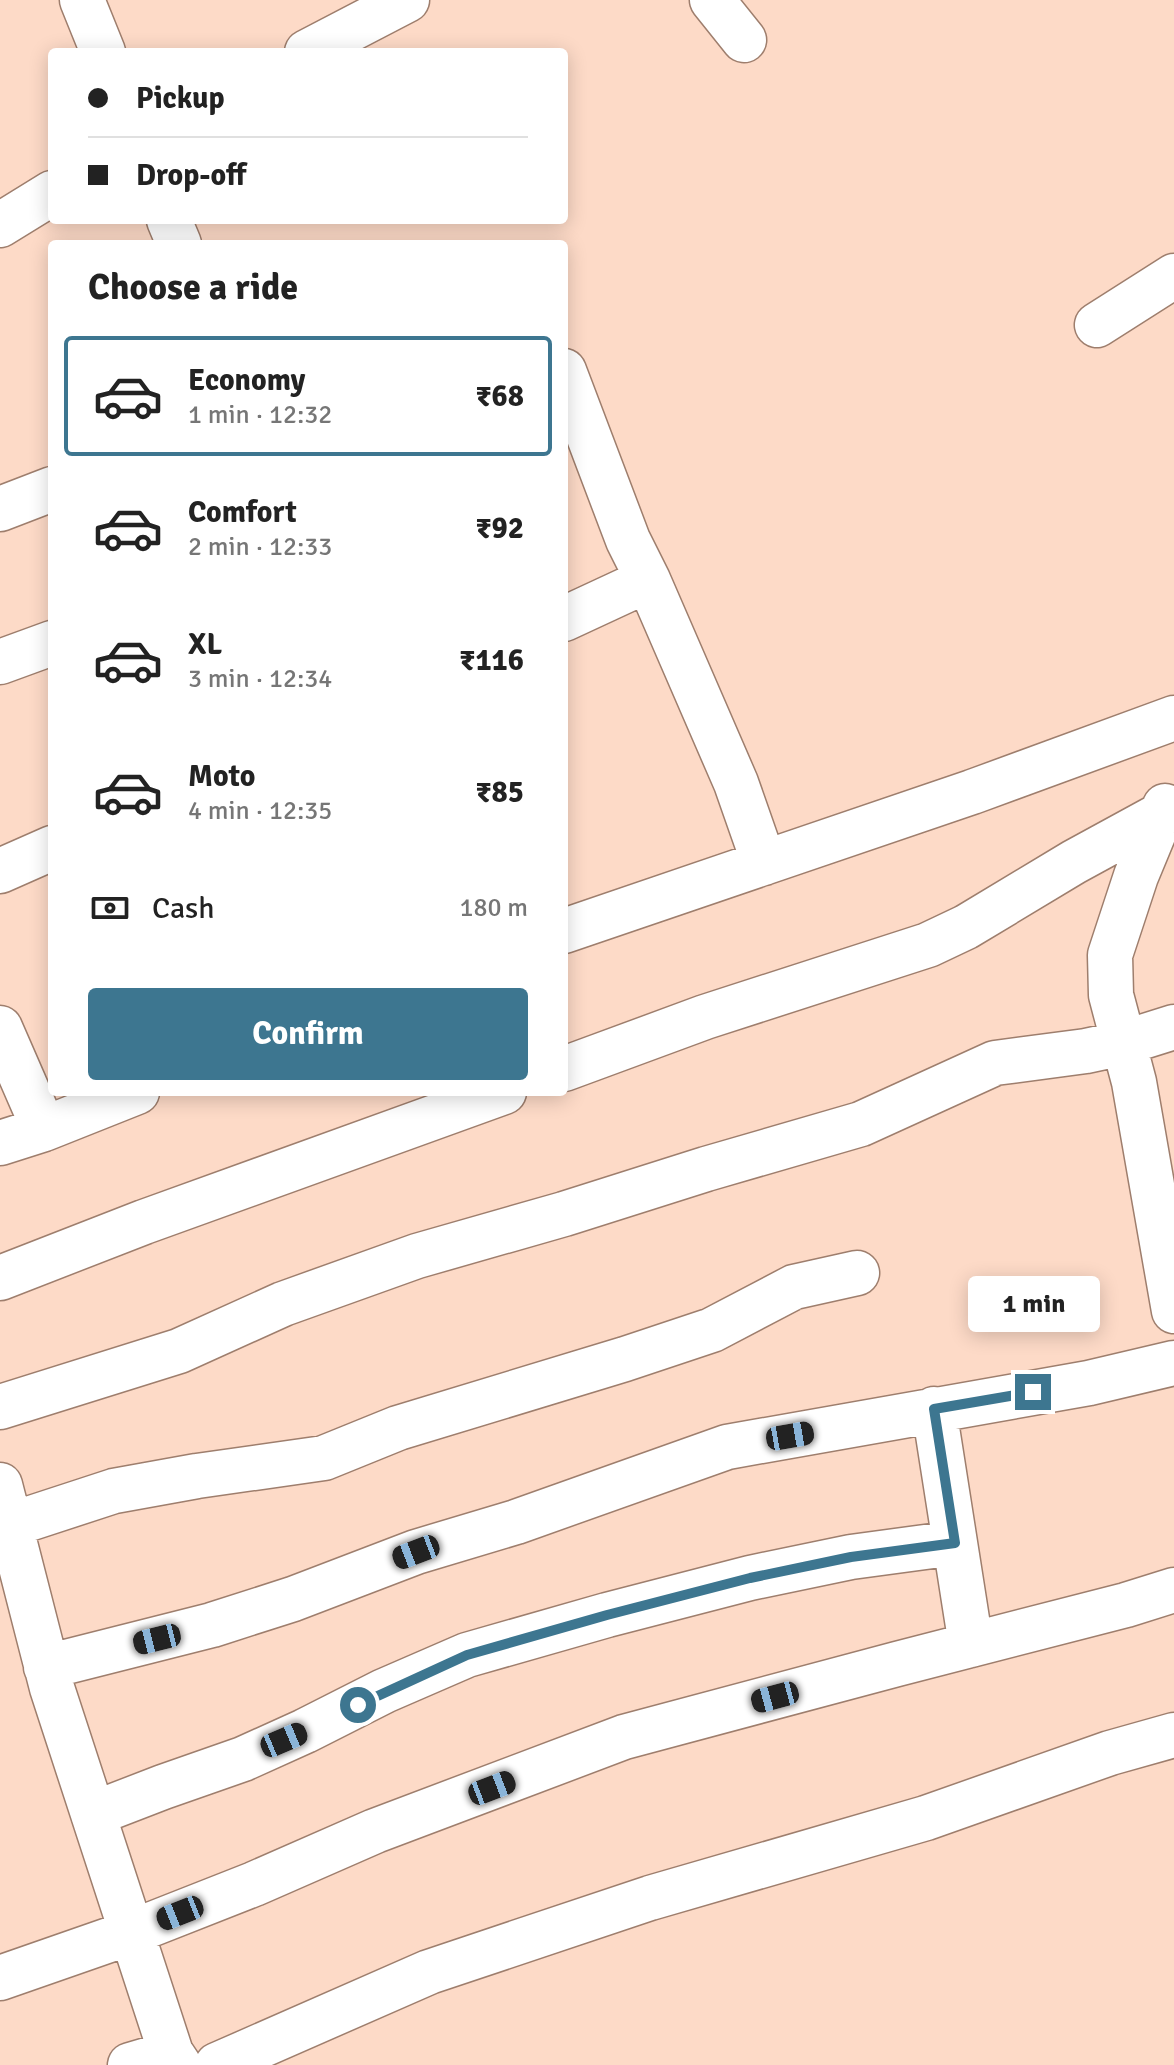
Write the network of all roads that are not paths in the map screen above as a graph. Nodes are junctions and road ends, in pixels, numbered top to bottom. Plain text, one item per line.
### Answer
1 (82, 0) edge
2 (407, 0) edge
3 (712, 0) edge
4 (744, 40) dead end
5 (101, 48) edge
6 (315, 48) edge
7 (48, 195) edge
8 (0, 225) edge
9 (1174, 276) edge
10 (1097, 325) dead end
11 (568, 382) edge
12 (48, 491) edge
13 (0, 509) edge
14 (648, 580) junction
15 (568, 617) edge
16 (48, 644) edge
17 (0, 662) edge
18 (1174, 718) edge
19 (1168, 800) edge
20 (48, 850) edge
21 (764, 863) junction
22 (0, 871) edge
23 (568, 930) edge
24 (1174, 1027) edge
25 (0, 1028) edge
26 (1123, 1043) junction
27 (568, 1068) edge
28 (127, 1096) edge
29 (493, 1096) edge
30 (44, 1129) junction
31 (0, 1143) edge
32 (857, 1273) dead end
33 (0, 1278) edge
34 (1174, 1311) edge
35 (1174, 1363) edge
36 (0, 1407) edge
37 (934, 1409) junction
38 (5, 1505) edge
39 (955, 1543) junction
40 (1174, 1590) edge
41 (971, 1645) junction
42 (46, 1667) junction
43 (1174, 1735) edge
44 (93, 1814) junction
45 (132, 1932) junction
46 (0, 1978) edge
47 (175, 2059) edge
48 (130, 2065) edge
49 (217, 2065) edge

1 - 5 street
2 - 6 street
3 - 4 street
7 - 8 street
9 - 10 street
11 - 14 street
12 - 13 street
14 - 15 street
14 - 21 street
16 - 17 street
18 - 21 street
19 - 26 street
19 - 27 street
20 - 22 street
21 - 23 street
24 - 26 street
25 - 30 street
26 - 34 street
26 - 36 street
28 - 30 street
29 - 33 street
30 - 31 street
32 - 38 street
35 - 37 street
37 - 39 street
37 - 42 street
38 - 42 street
39 - 41 street
39 - 44 street
40 - 41 street
41 - 45 street
42 - 44 street
43 - 49 street
44 - 45 street
45 - 46 street
45 - 47 street
47 - 48 street

